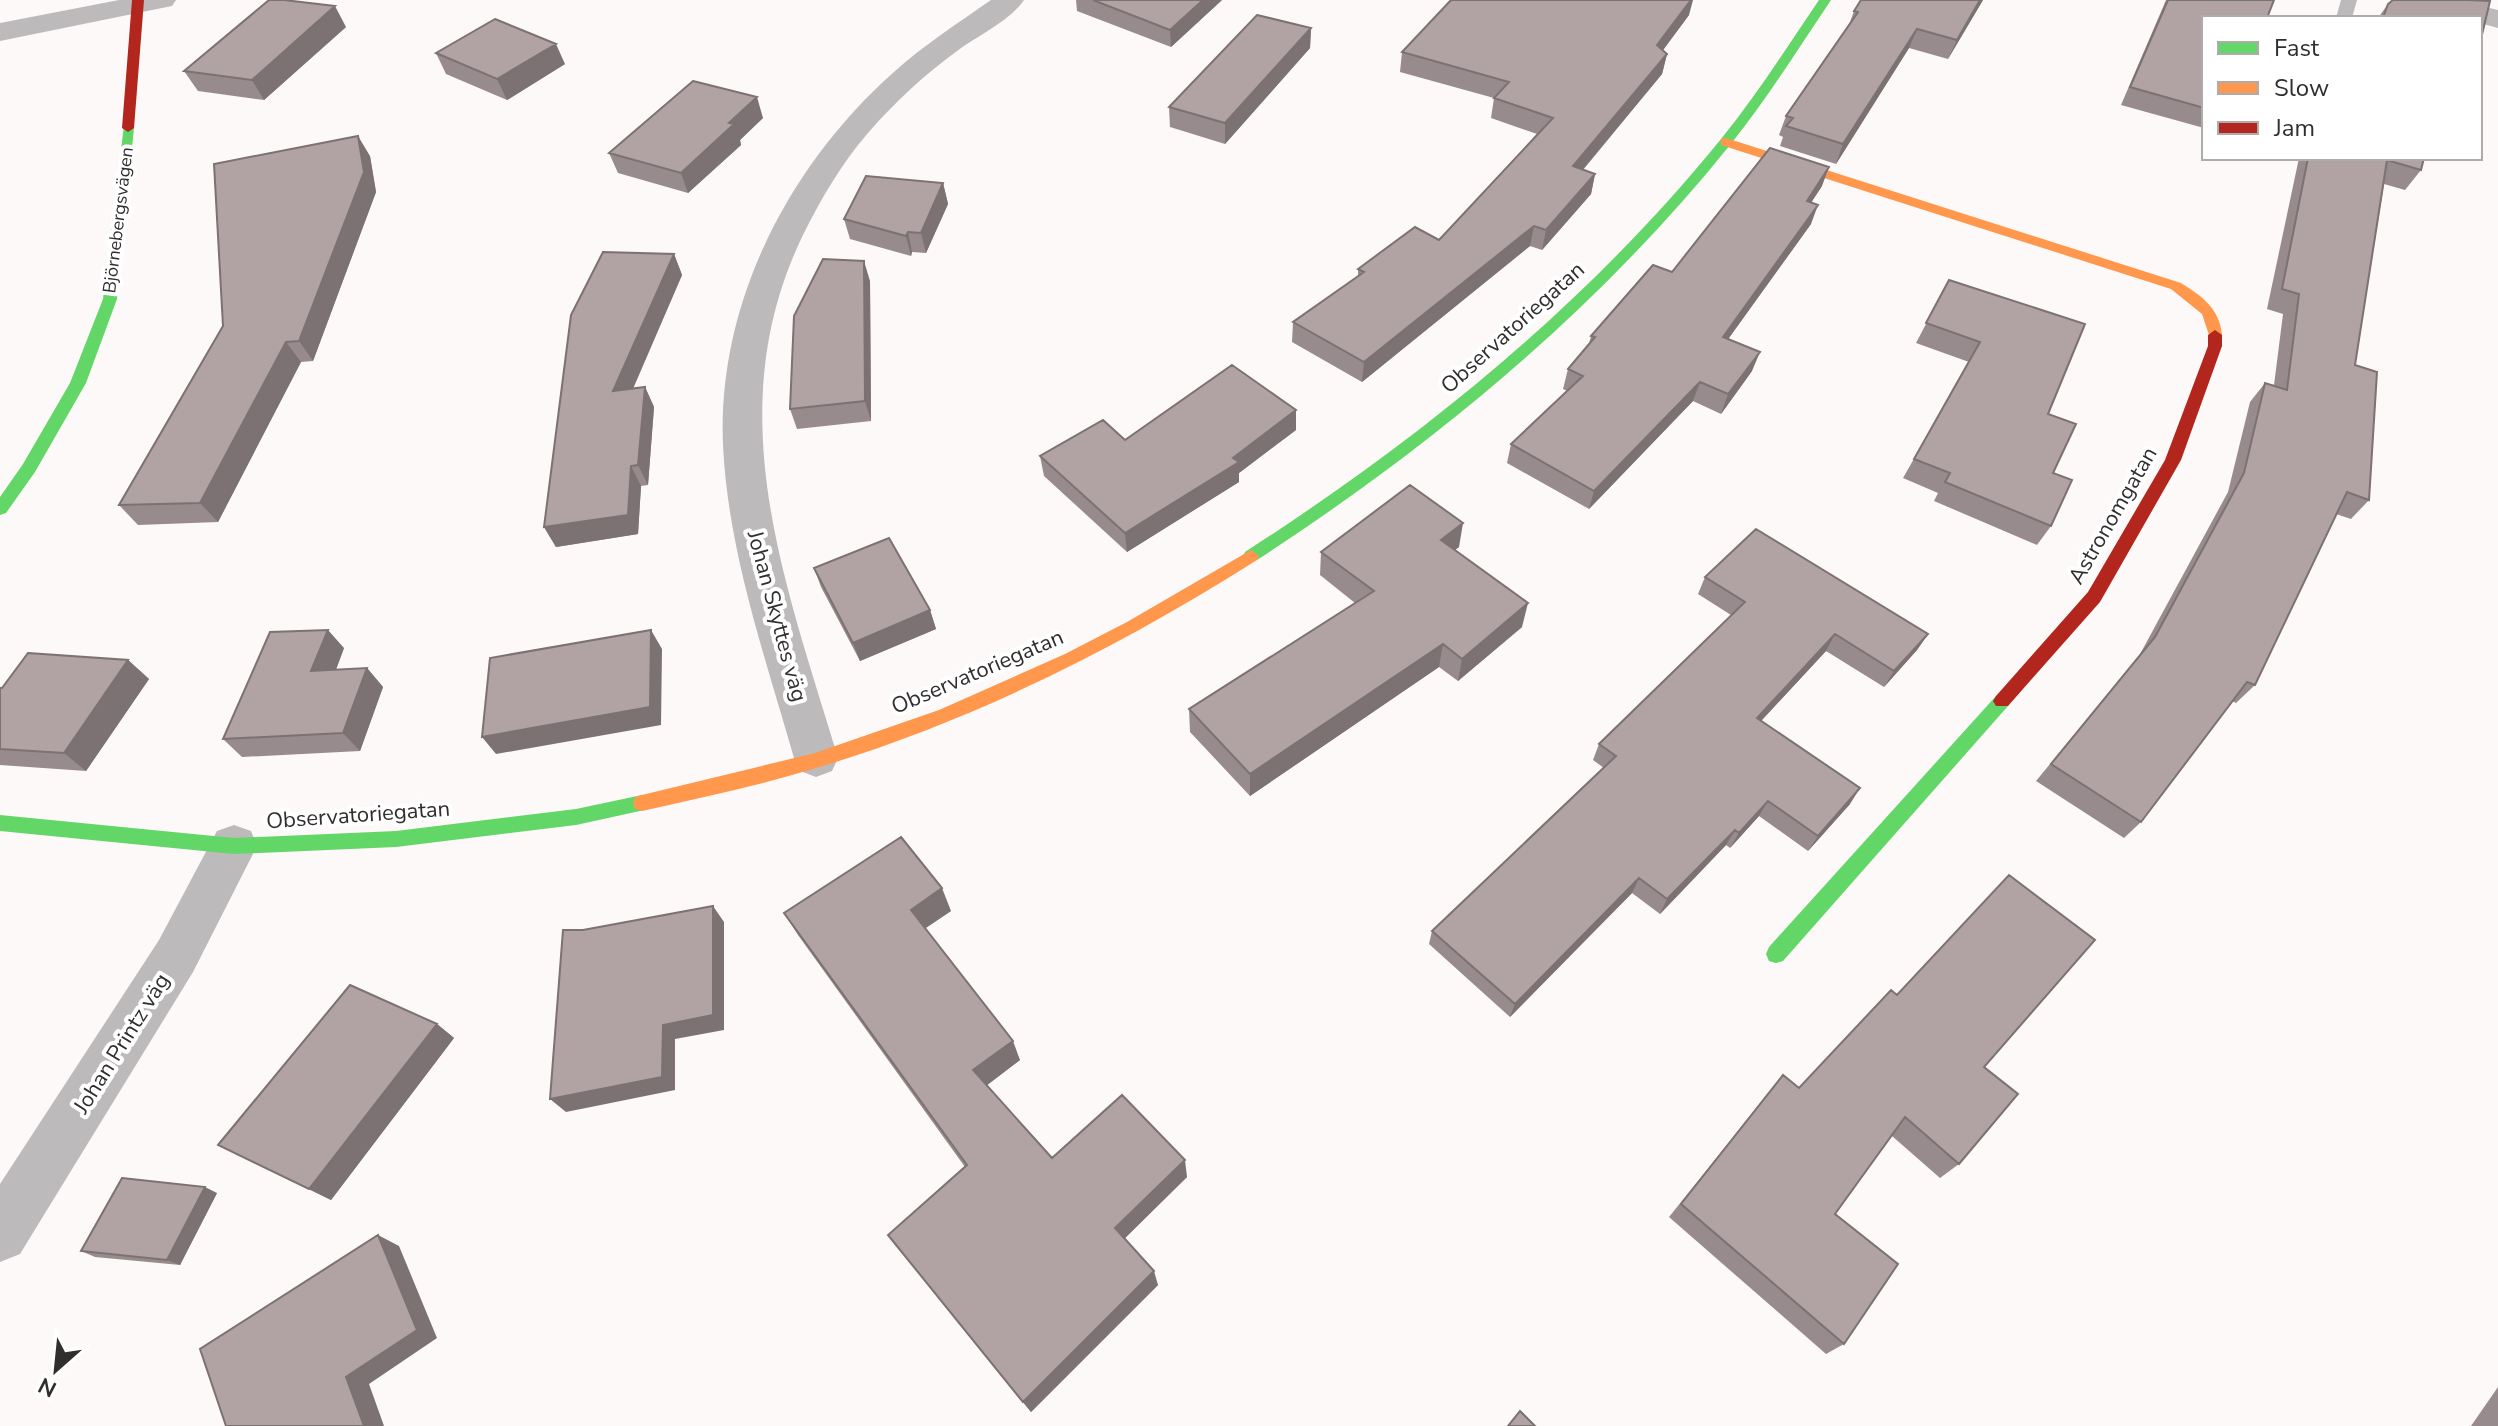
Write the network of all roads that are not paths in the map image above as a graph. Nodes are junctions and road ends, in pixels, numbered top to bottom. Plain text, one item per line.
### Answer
1 (1010, 0) edge
2 (1825, 0) edge
3 (2421, 0) edge
4 (146, 2) edge
5 (2498, 19) edge
6 (0, 32) edge
7 (1726, 142) junction
8 (0, 509) edge
9 (816, 758) junction
10 (0, 823) edge
11 (234, 846) junction
12 (1776, 954) dead end
13 (0, 1234) edge

1 - 9 street, Johan Skyttes väg
2 - 7 street, Observatoriegatan
3 - 5 street
4 - 6 street
4 - 8 street, Björnebergsvägen
7 - 9 street, Observatoriegatan
7 - 12 street, Astronomgatan
9 - 11 street, Observatoriegatan
10 - 11 street, Observatoriegatan
11 - 13 street, Johan Printz väg

